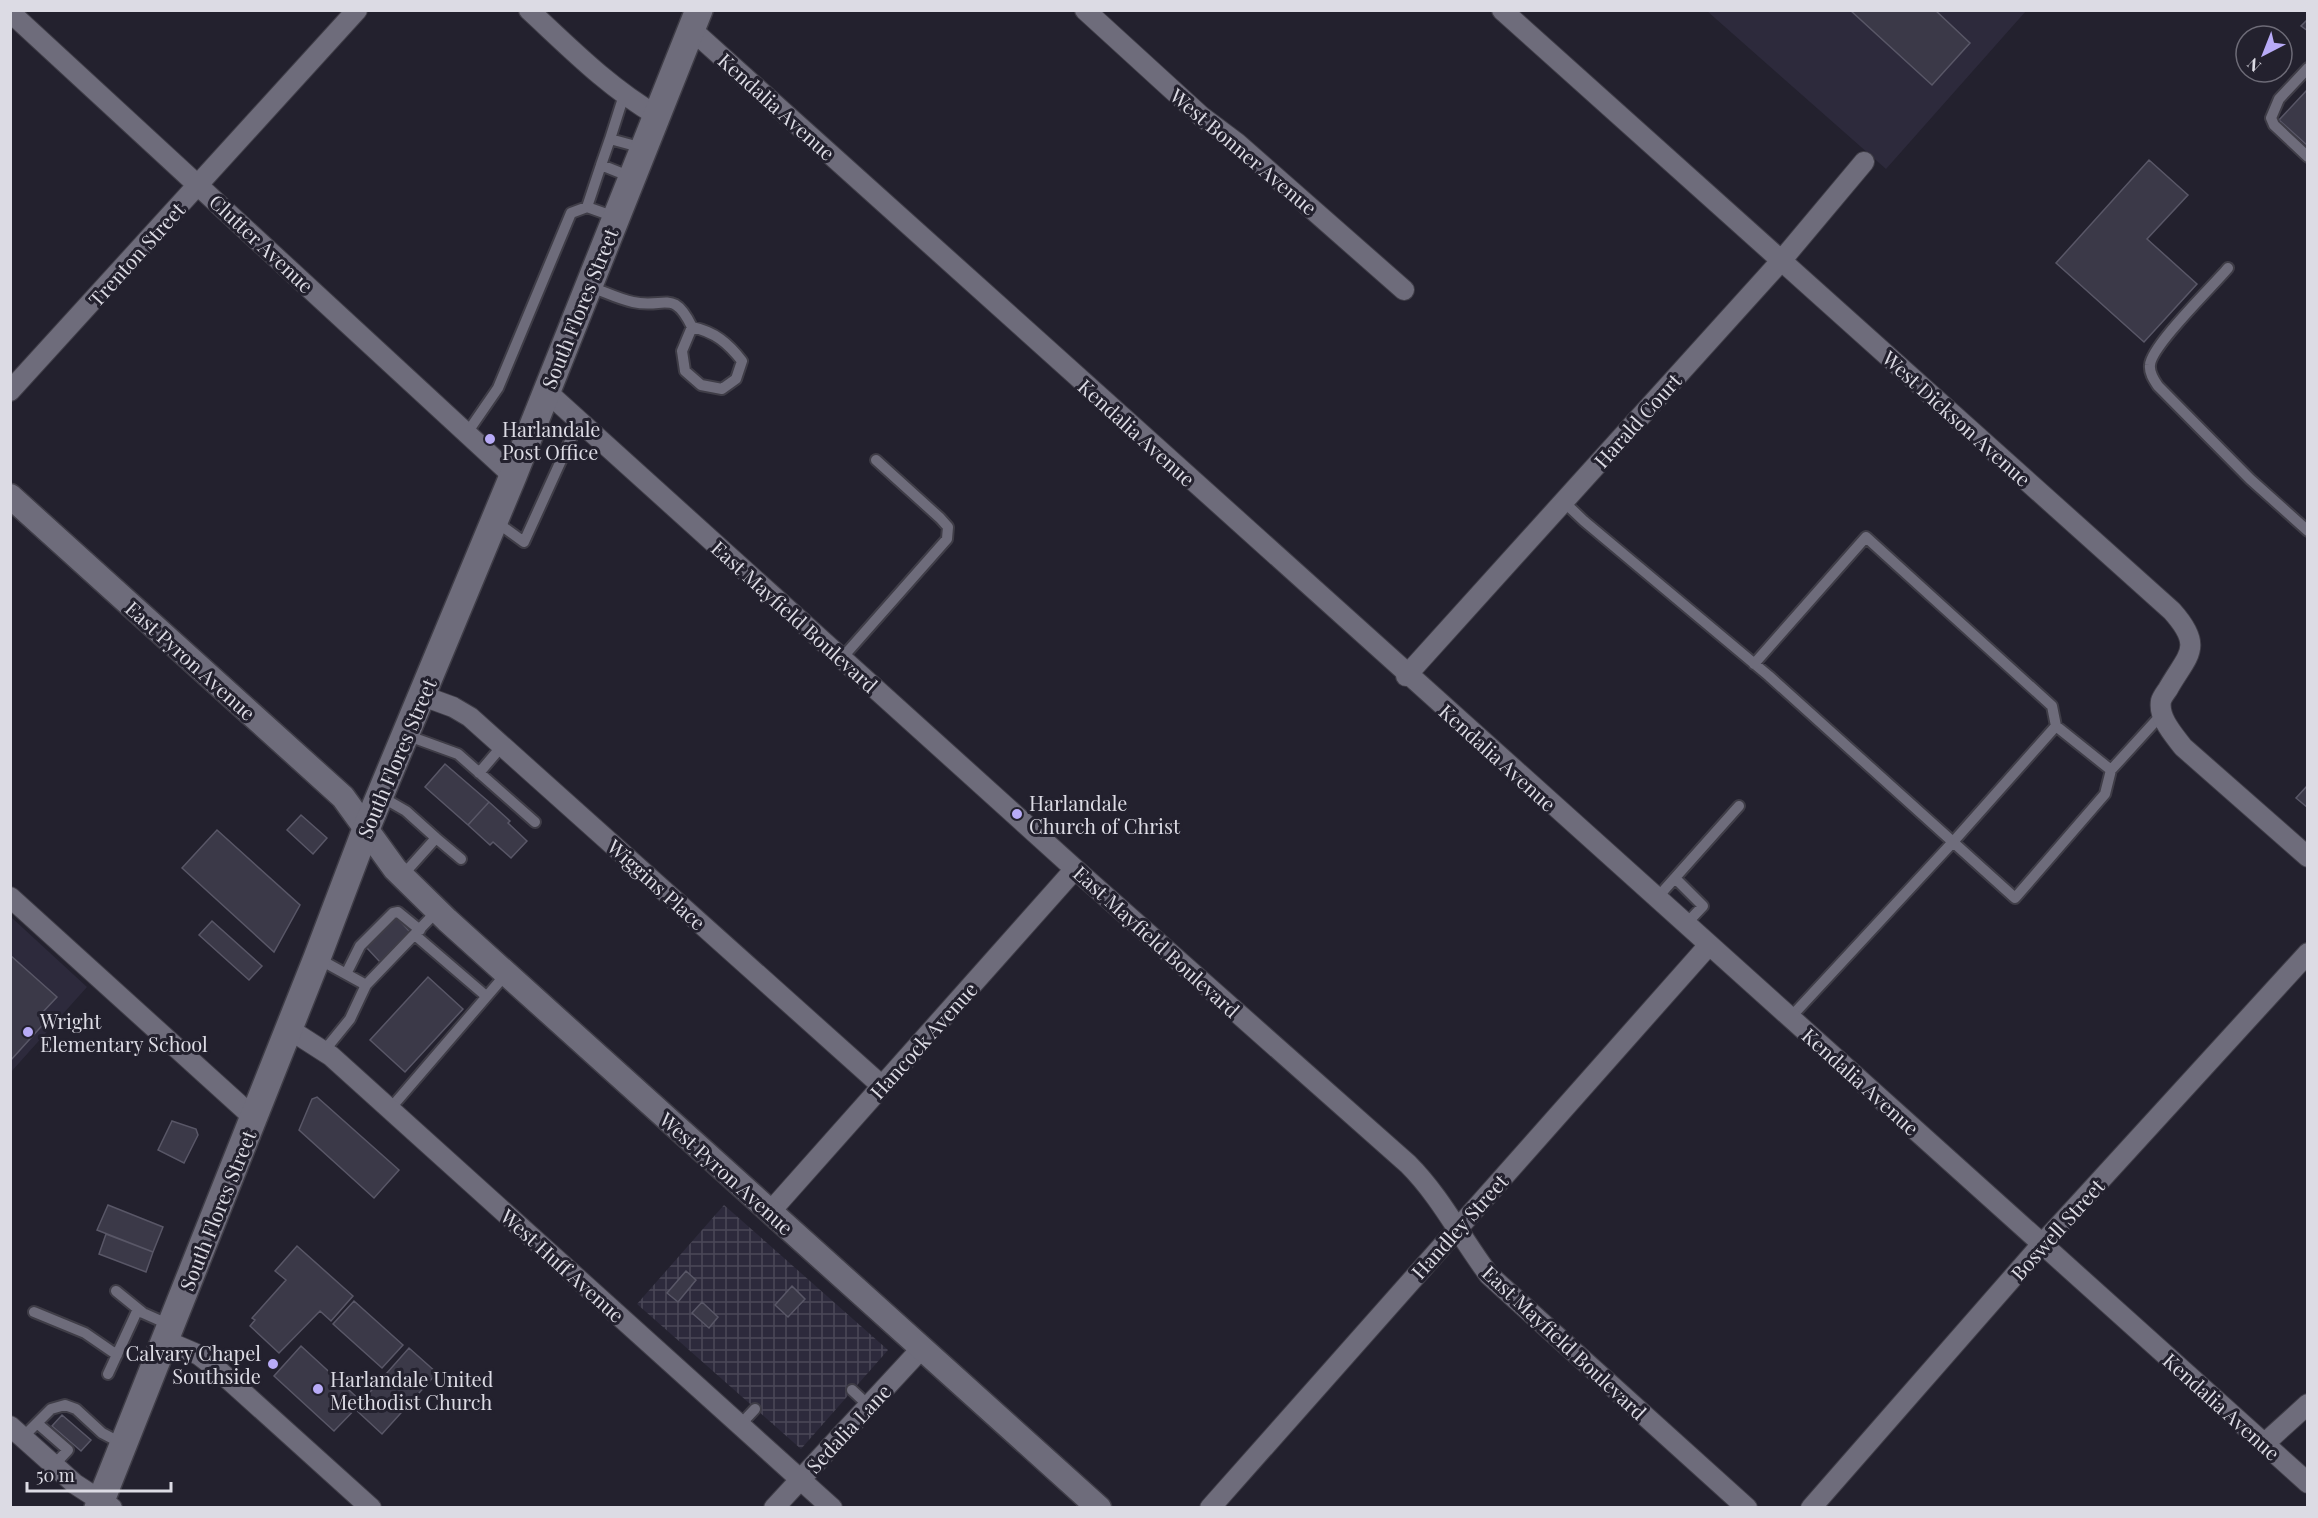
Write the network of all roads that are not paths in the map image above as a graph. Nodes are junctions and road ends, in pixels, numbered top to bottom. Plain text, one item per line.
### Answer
1 (357, 10) edge
2 (529, 10) edge
3 (1086, 10) edge
4 (1502, 10) edge
5 (10, 12) edge
6 (695, 20) edge
7 (2307, 68) edge
8 (624, 95) junction
9 (656, 115) junction
10 (610, 139) junction
11 (643, 148) junction
12 (2307, 157) edge
13 (1864, 162) dead end
14 (601, 165) junction
15 (632, 177) junction
16 (199, 185) junction
17 (587, 207) junction
18 (615, 217) junction
19 (1781, 261) junction
20 (2228, 268) dead end
21 (588, 286) junction
22 (1404, 290) dead end
23 (692, 327) junction
24 (10, 391) edge
25 (546, 391) junction
26 (579, 421) junction
27 (468, 433) junction
28 (876, 460) dead end
29 (513, 476) junction
30 (10, 496) edge
31 (1563, 501) junction
32 (495, 521) junction
33 (2307, 531) edge
34 (842, 658) junction
35 (1754, 664) junction
36 (1406, 676) junction
37 (423, 696) junction
38 (2162, 714) junction
39 (2056, 726) junction
40 (406, 735) junction
41 (502, 746) junction
42 (2111, 770) junction
43 (479, 773) junction
44 (380, 796) junction
45 (1739, 807) dead end
46 (535, 822) dead end
47 (366, 829) junction
48 (436, 838) junction
49 (1953, 842) junction
50 (2307, 857) edge
51 (461, 859) dead end
52 (1075, 869) junction
53 (402, 876) junction
54 (1675, 878) junction
55 (10, 897) edge
56 (1657, 898) junction
57 (437, 911) junction
58 (1686, 924) junction
59 (418, 933) junction
60 (1709, 945) junction
61 (2307, 953) edge
62 (317, 958) junction
63 (346, 974) junction
64 (506, 974) junction
65 (366, 985) junction
66 (486, 996) junction
67 (1790, 1018) junction
68 (289, 1029) junction
69 (324, 1051) junction
70 (882, 1086) junction
71 (390, 1109) junction
72 (254, 1118) junction
73 (770, 1212) junction
74 (1457, 1228) junction
75 (2042, 1244) junction
76 (116, 1291) dead end
77 (138, 1309) junction
78 (34, 1312) dead end
79 (167, 1333) junction
80 (922, 1348) junction
81 (117, 1354) junction
82 (108, 1374) dead end
83 (852, 1390) dead end
84 (2307, 1404) edge
85 (868, 1406) junction
86 (755, 1409) dead end
87 (37, 1423) junction
88 (740, 1425) junction
89 (17, 1432) edge
90 (123, 1444) junction
91 (2264, 1444) junction
92 (54, 1465) junction
93 (800, 1479) junction
94 (2307, 1483) edge
95 (103, 1505) edge
96 (371, 1508) edge
97 (774, 1508) edge
98 (832, 1508) edge
99 (1099, 1508) edge
100 (1210, 1508) edge
101 (1747, 1508) edge
102 (1811, 1508) edge

1 - 16 street, Trenton Street
2 - 8 street
3 - 22 street, West Bonner Avenue
4 - 19 street, West Dickson Avenue
5 - 16 street, Clutter Avenue
6 - 9 main road, South Flores Street
6 - 36 street, Kendalia Avenue
7 - 12 lane
8 - 9 street
8 - 10 lane
9 - 11 main road, South Flores Street
10 - 11 lane
10 - 14 lane
11 - 15 main road, South Flores Street
13 - 19 street, Harald Court
14 - 15 lane
14 - 17 lane
15 - 18 main road, South Flores Street
16 - 24 street, Trenton Street
16 - 27 street, Clutter Avenue
17 - 18 lane
17 - 27 lane
18 - 21 main road, South Flores Street
19 - 31 street, Harald Court
19 - 38 street, West Dickson Avenue
20 - 33 lane
21 - 23 lane
21 - 25 main road, South Flores Street
23 - 23 lane
25 - 26 street, East Mayfield Boulevard
25 - 29 main road, South Flores Street
26 - 32 lane
26 - 34 street, East Mayfield Boulevard
27 - 29 street, Clutter Avenue
28 - 34 lane
29 - 32 main road, South Flores Street
30 - 47 street, East Pyron Avenue
31 - 35 lane
31 - 36 street, Harald Court
32 - 37 main road, South Flores Street
34 - 52 street, East Mayfield Boulevard
35 - 39 lane
35 - 49 lane
36 - 56 street, Kendalia Avenue
37 - 40 main road, South Flores Street
37 - 41 street, Wiggins Place
38 - 42 lane
38 - 50 street
39 - 42 lane
39 - 49 lane
40 - 43 lane
40 - 44 main road, South Flores Street
41 - 43 lane
41 - 70 street, Wiggins Place
42 - 49 lane
43 - 46 lane
44 - 47 main road, South Flores Street
44 - 48 lane
45 - 54 lane
47 - 53 street, West Pyron Avenue
47 - 62 main road, South Flores Street
48 - 51 lane
48 - 53 lane
49 - 67 lane
52 - 70 street, Hancock Avenue
52 - 74 street, East Mayfield Boulevard
53 - 57 street, West Pyron Avenue
54 - 56 lane
54 - 58 lane
55 - 72 street
56 - 58 street, Kendalia Avenue
57 - 59 lane
57 - 64 street, West Pyron Avenue
58 - 60 street, Kendalia Avenue
59 - 63 lane
59 - 65 lane
59 - 66 lane
60 - 67 street, Kendalia Avenue
60 - 74 street, Handley Street
61 - 75 street, Boswell Street
62 - 63 lane
62 - 68 main road, South Flores Street
63 - 65 lane
64 - 66 lane
64 - 73 street, West Pyron Avenue
65 - 69 lane
66 - 71 lane
67 - 75 street, Kendalia Avenue
68 - 69 street, West Huff Avenue
68 - 72 main road, South Flores Street
69 - 71 street, West Huff Avenue
70 - 73 street, Hancock Avenue
71 - 88 street, West Huff Avenue
72 - 79 main road, South Flores Street
73 - 80 street, West Pyron Avenue
74 - 100 street, Handley Street
74 - 101 street, East Mayfield Boulevard
75 - 91 street, Kendalia Avenue
75 - 102 street, Boswell Street
76 - 77 lane
77 - 79 lane
77 - 81 lane
78 - 81 lane
79 - 90 main road, South Flores Street
79 - 96 street
80 - 85 street, Sedalia Lane
80 - 99 street, West Pyron Avenue
81 - 82 lane
83 - 85 lane
84 - 91 street
85 - 93 street, Sedalia Lane
86 - 88 lane
87 - 89 lane
87 - 90 lane
87 - 92 lane
88 - 93 street, West Huff Avenue
89 - 92 street
90 - 95 main road, South Flores Street
91 - 94 street, Kendalia Avenue
92 - 95 street
93 - 97 street, Sedalia Lane
93 - 98 street, West Huff Avenue

